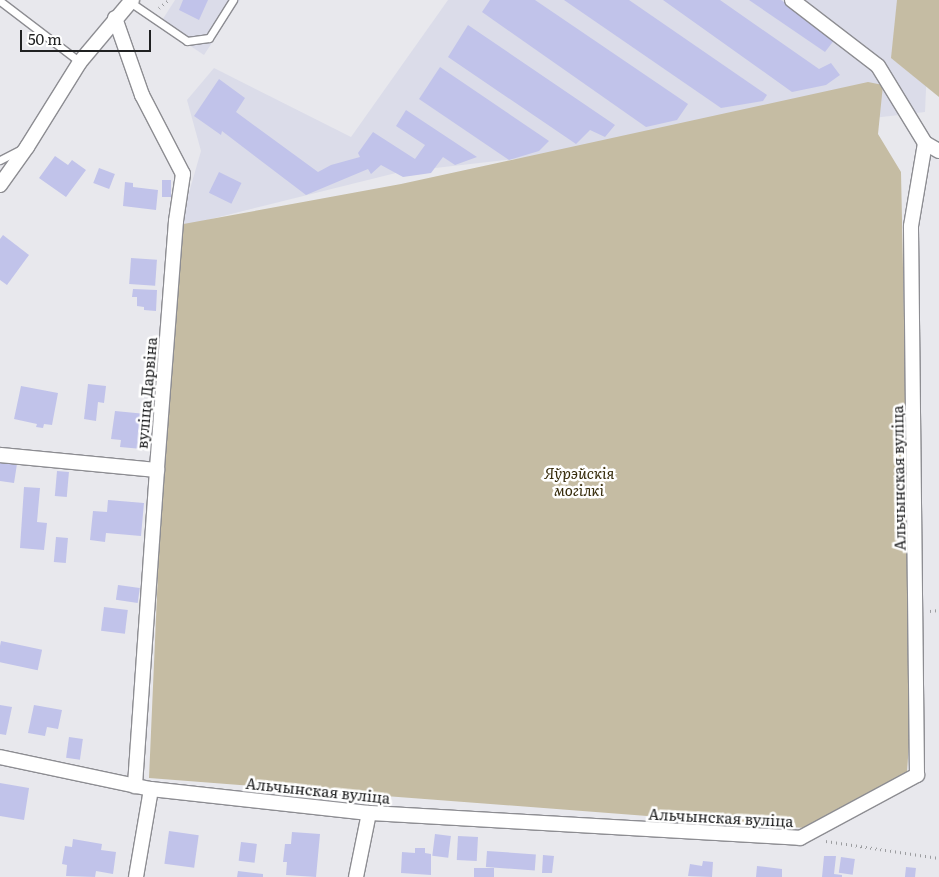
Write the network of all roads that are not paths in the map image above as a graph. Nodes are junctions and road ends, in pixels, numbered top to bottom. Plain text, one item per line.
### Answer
1 (233, 0) edge
2 (792, 0) edge
3 (0, 1) edge
4 (131, 1) edge
5 (115, 18) junction
6 (80, 62) junction
7 (925, 143) junction
8 (27, 147) junction
9 (939, 151) edge
10 (0, 160) edge
11 (0, 184) edge
12 (0, 455) edge
13 (157, 470) junction
14 (0, 757) edge
15 (135, 786) junction
16 (151, 789) junction
17 (369, 813) junction
18 (136, 877) edge
19 (356, 877) edge

1 - 4 lane
2 - 7 street
3 - 6 lane
4 - 5 street
5 - 6 street
5 - 13 street, вуліца Дарвіна
6 - 8 street
7 - 9 street
7 - 17 street, Альчынская вуліца
8 - 10 lane
8 - 11 street
12 - 13 street
13 - 15 street, вуліца Дарвіна
14 - 15 street, Альчынская вуліца
15 - 16 street, Альчынская вуліца
16 - 17 street, Альчынская вуліца
16 - 18 street
17 - 19 street

